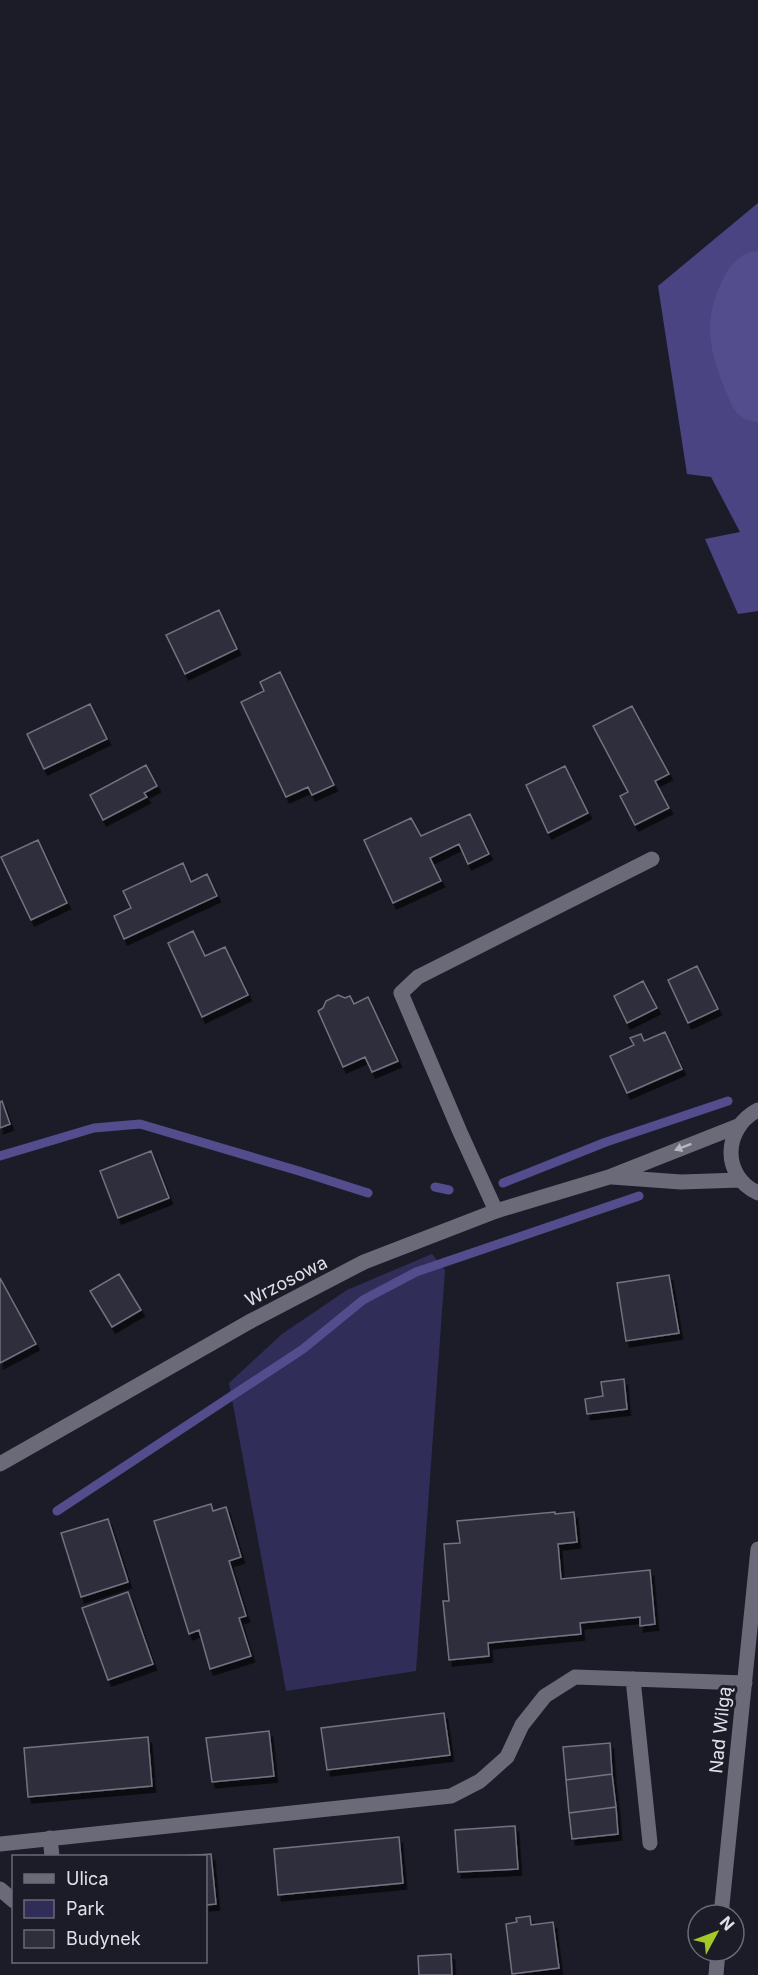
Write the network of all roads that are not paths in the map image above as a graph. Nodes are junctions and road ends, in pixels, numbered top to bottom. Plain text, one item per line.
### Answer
1 (652, 859) dead end
2 (758, 1110) edge
3 (738, 1126) junction
4 (609, 1176) junction
5 (740, 1180) junction
6 (758, 1193) edge
7 (496, 1211) junction
8 (0, 1464) edge
9 (758, 1549) edge
10 (633, 1679) junction
11 (745, 1683) junction
12 (50, 1839) junction
13 (651, 1843) dead end
14 (0, 1844) edge
15 (52, 1855) edge
16 (0, 1889) edge
17 (12, 1898) edge
18 (723, 1903) edge

1 - 7 street
2 - 3 street, Wrzosowa
3 -> 4 street, Wrzosowa
3 - 5 street
4 - 5 street, Wrzosowa
4 - 7 street, Wrzosowa
5 - 6 street
7 - 8 street, Wrzosowa
9 - 11 street, Nad Wilgą
10 - 11 street
10 - 12 street
10 - 13 street
11 - 18 street, Nad Wilgą
12 - 14 street
12 - 15 street
16 - 17 street

